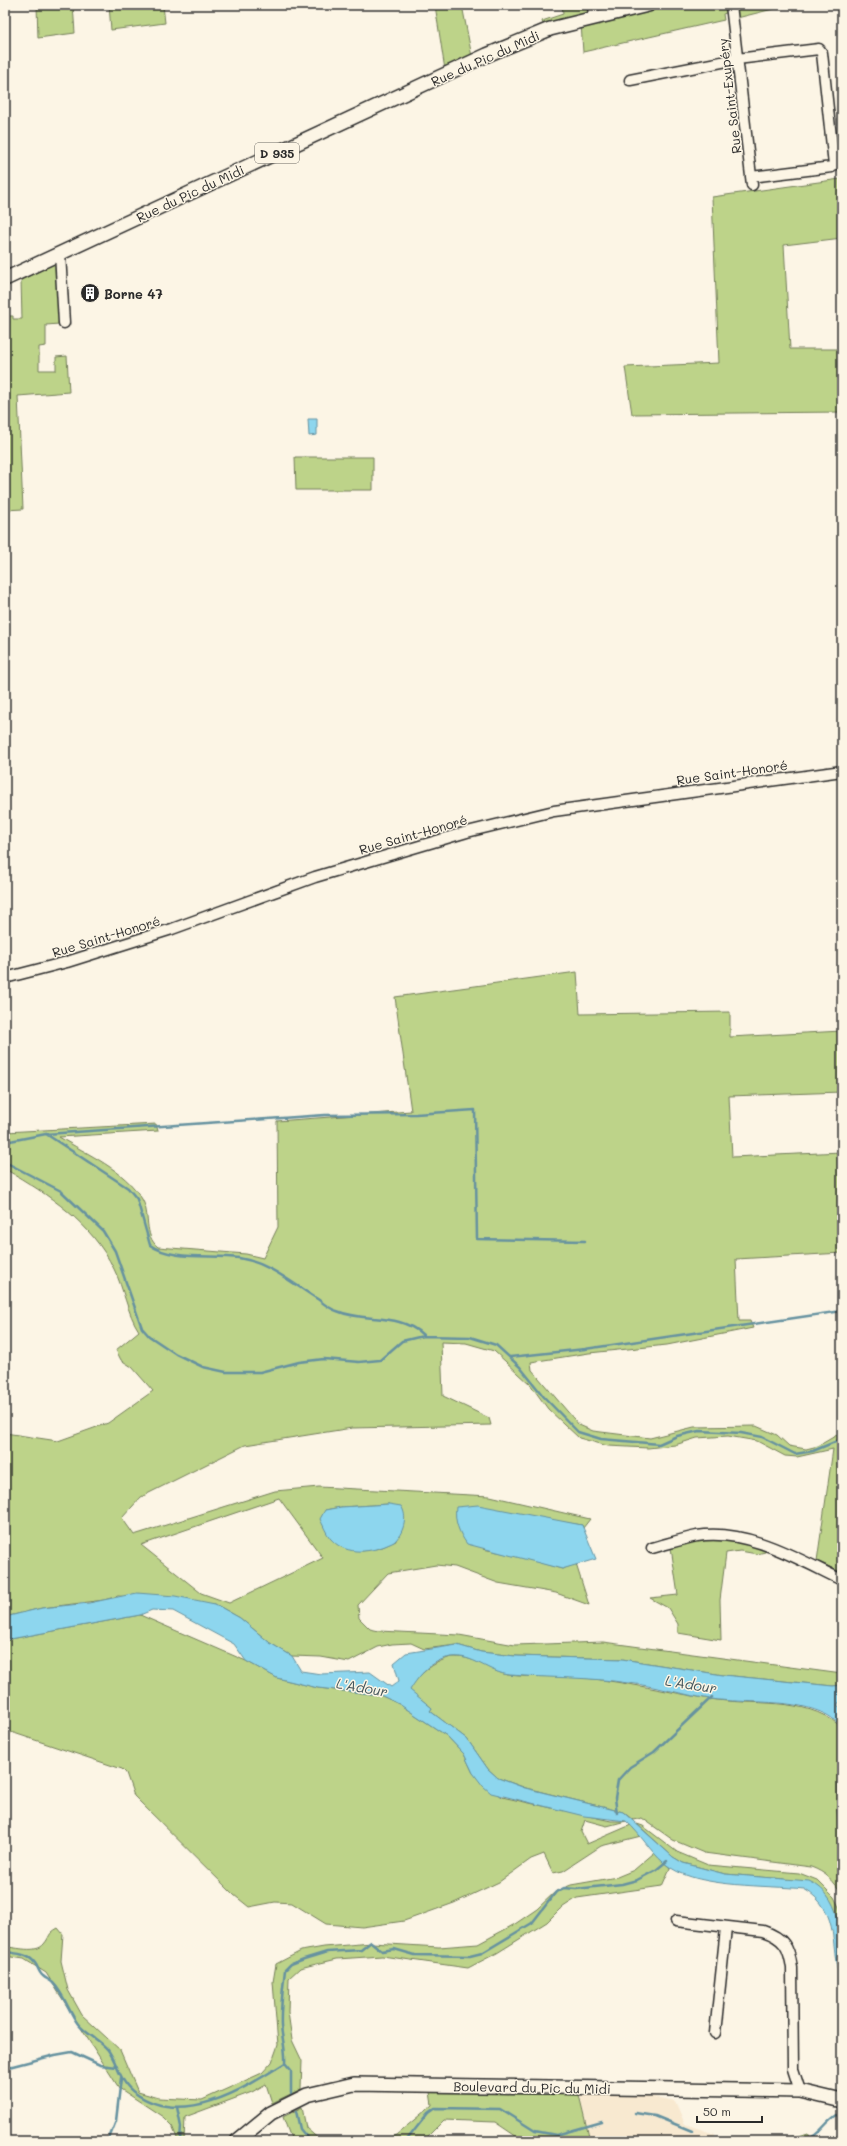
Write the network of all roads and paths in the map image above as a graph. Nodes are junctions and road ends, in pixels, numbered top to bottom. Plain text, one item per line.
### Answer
1 (648, 5) edge
2 (731, 5) edge
3 (594, 11) edge
4 (737, 59) junction
5 (630, 80) dead end
6 (60, 253) junction
7 (5, 279) edge
8 (64, 322) dead end
9 (842, 771) edge
10 (5, 978) edge
11 (652, 1548) dead end
12 (842, 1580) edge
13 (676, 1921) dead end
14 (726, 1928) junction
15 (715, 2033) dead end
16 (800, 2091) junction
17 (842, 2101) edge
18 (237, 2141) edge

1 - 3 main road, D 935
2 - 4 street, Rue Saint-Exupéry
3 - 6 main road, Rue du Pic du Midi / D 935
4 - 4 street, Rue Saint-Exupéry
4 - 5 street
6 - 7 main road, Rue du Pic du Midi / D 935
6 - 8 street
9 - 10 street, Rue Saint-Honoré
11 - 12 street
13 - 14 street
14 - 15 street
14 - 16 street
16 - 17 main road, Boulevard du Pic du Midi
16 - 18 main road, Boulevard du Pic du Midi

